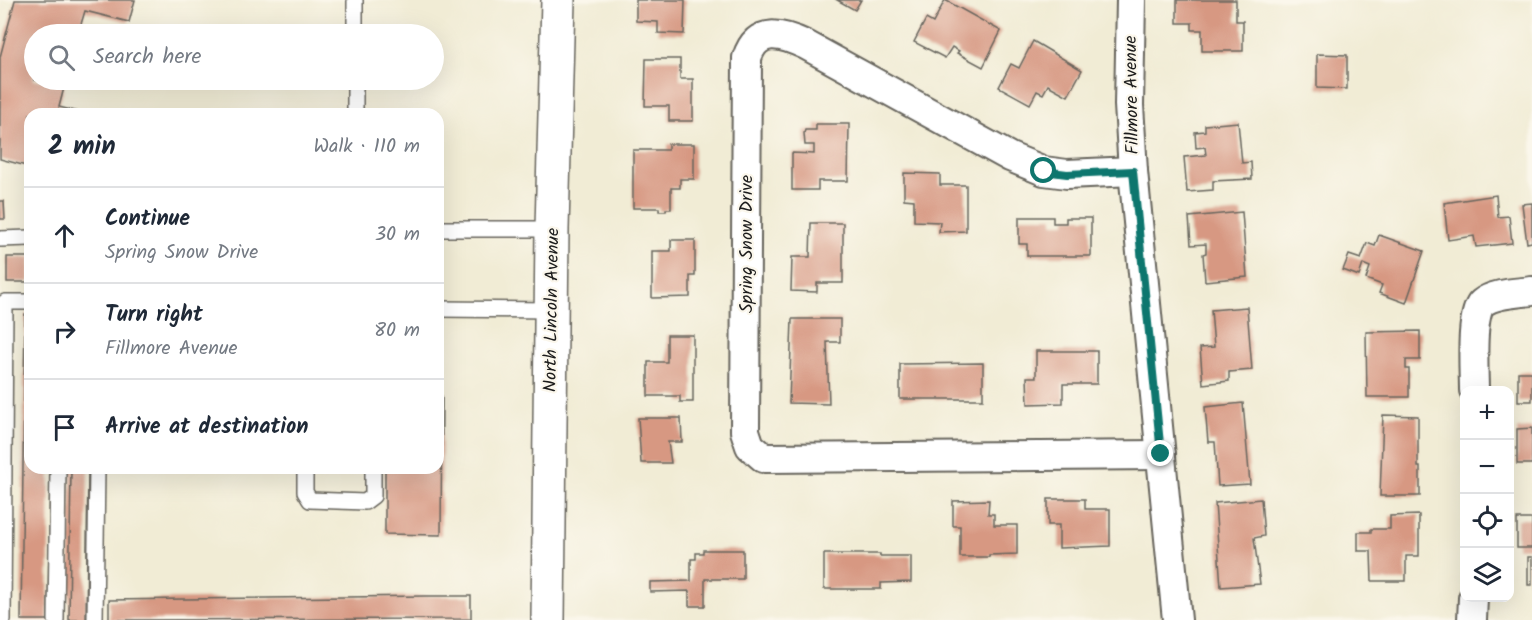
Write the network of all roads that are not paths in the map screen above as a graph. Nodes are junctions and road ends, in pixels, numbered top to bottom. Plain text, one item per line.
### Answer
1 (355, 0) edge
2 (558, 0) edge
3 (1131, 0) edge
4 (355, 24) edge
5 (355, 90) edge
6 (355, 108) edge
7 (1133, 171) junction
8 (444, 229) edge
9 (552, 229) junction
10 (0, 238) edge
11 (24, 238) edge
12 (1532, 291) edge
13 (24, 302) edge
14 (444, 309) edge
15 (551, 310) junction
16 (2, 321) edge
17 (1474, 386) edge
18 (1161, 454) junction
19 (58, 474) edge
20 (97, 474) edge
21 (305, 474) edge
22 (373, 474) edge
23 (1473, 602) edge
24 (3, 620) edge
25 (56, 620) edge
26 (95, 620) edge
27 (548, 620) edge
28 (1177, 620) edge
29 (1473, 620) edge

1 - 4 lane
2 - 9 street, North Lincoln Avenue
3 - 7 street, Fillmore Avenue
5 - 6 lane
7 - 18 street, Fillmore Avenue
7 - 18 street, Spring Snow Drive
8 - 9 lane
9 - 15 street, North Lincoln Avenue
10 - 11 lane
12 - 17 street
13 - 16 lane
14 - 15 lane
15 - 27 street, North Lincoln Avenue
16 - 24 lane
18 - 28 street, Fillmore Avenue
19 - 25 lane
20 - 26 lane
21 - 22 lane
23 - 29 street

